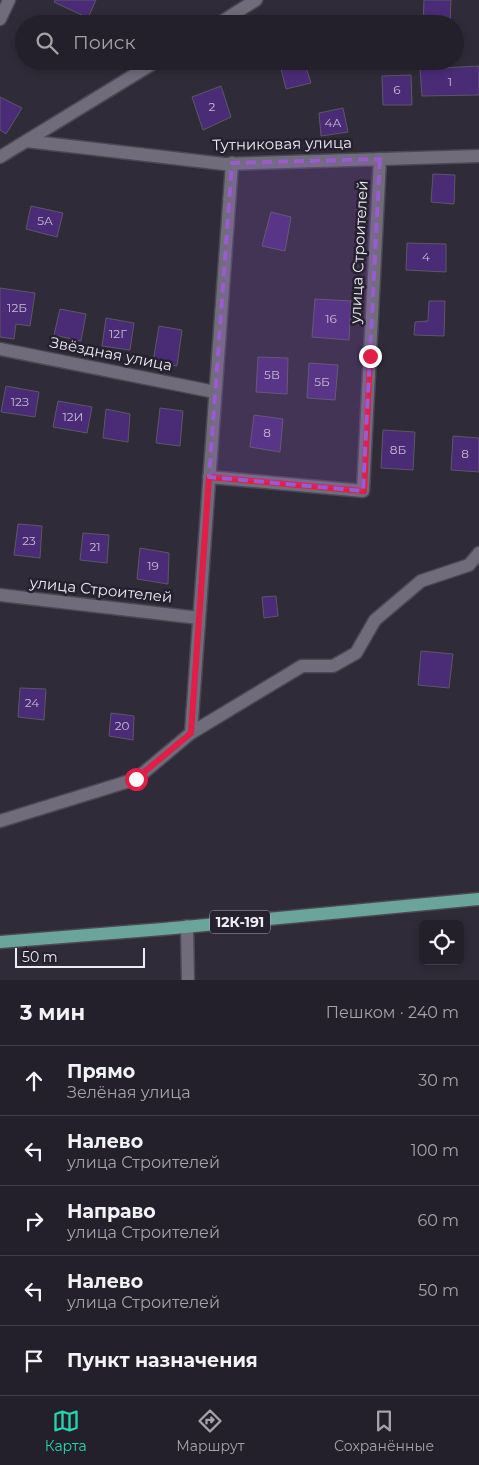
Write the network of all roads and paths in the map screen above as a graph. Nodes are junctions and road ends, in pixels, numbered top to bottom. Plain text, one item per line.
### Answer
1 (8, 0) edge
2 (256, 0) edge
3 (232, 15) edge
4 (0, 19) edge
5 (141, 70) edge
6 (26, 141) junction
7 (479, 156) edge
8 (0, 157) edge
9 (380, 159) junction
10 (232, 163) junction
11 (0, 349) edge
12 (215, 392) junction
13 (209, 477) junction
14 (479, 553) edge
15 (0, 595) edge
16 (199, 618) junction
17 (191, 733) junction
18 (0, 821) edge
19 (479, 899) edge
20 (187, 926) junction
21 (0, 942) edge
22 (188, 980) edge

1 - 4 street
2 - 3 street
5 - 6 street
6 - 8 street
6 - 10 street, Тутниковая улица
7 - 9 street, Тутниковая улица
9 - 10 street, Тутниковая улица
9 - 13 street, улица Строителей
10 - 12 street
11 - 12 street, Звёздная улица
12 - 13 street
13 - 16 street
14 - 17 street
15 - 16 street, улица Строителей
16 - 17 street
17 - 18 street
19 - 20 main road, 12К-191
20 - 21 main road, 12К-191
20 - 22 street

